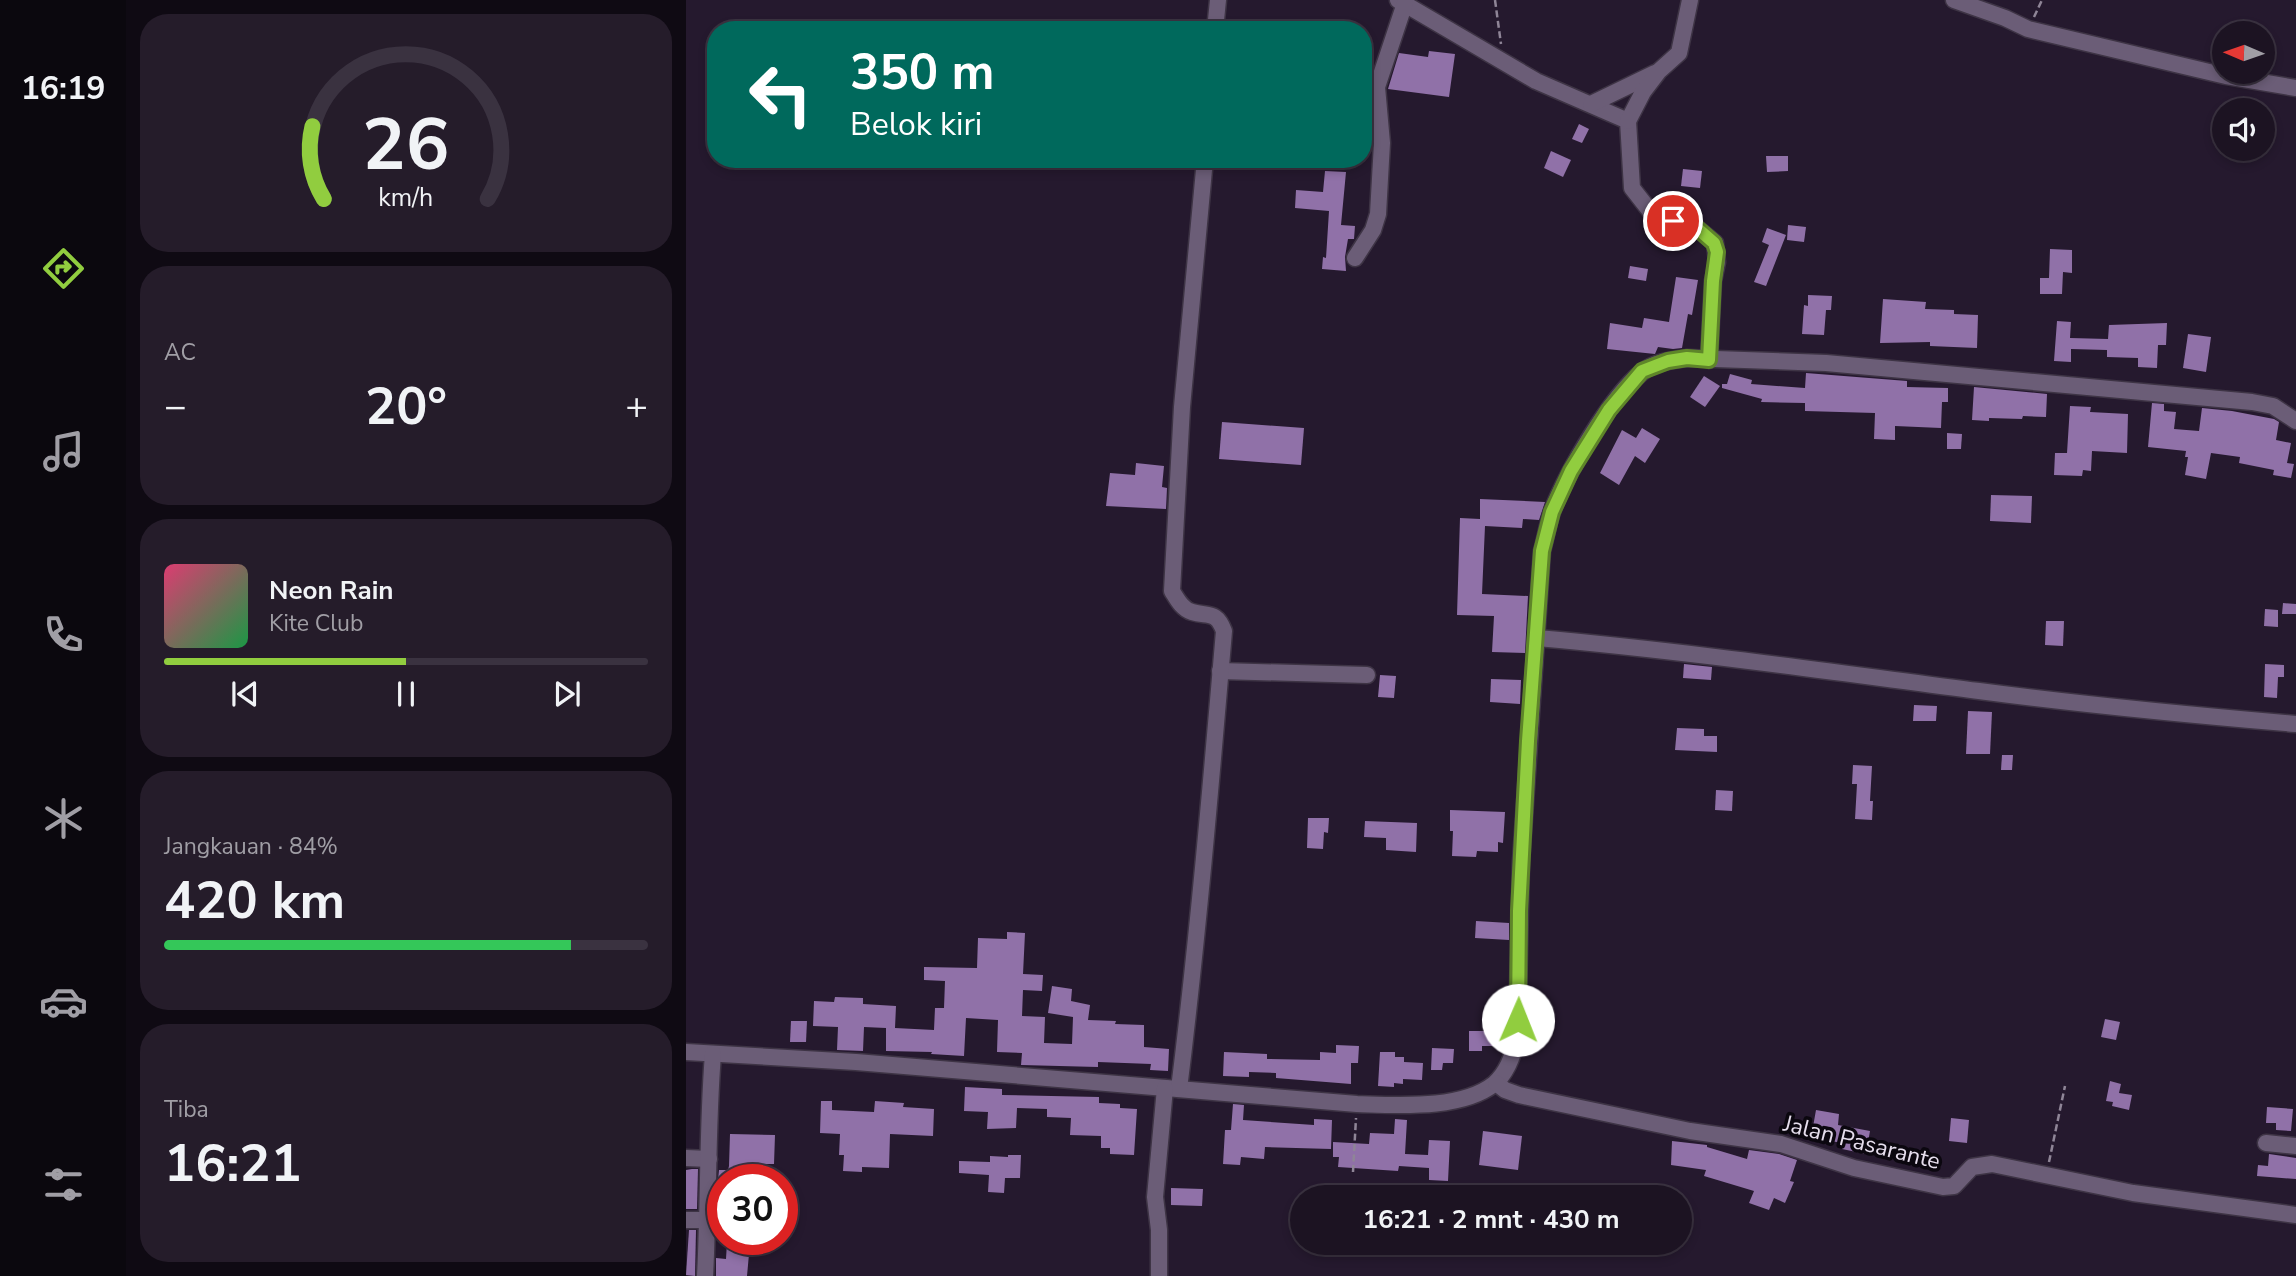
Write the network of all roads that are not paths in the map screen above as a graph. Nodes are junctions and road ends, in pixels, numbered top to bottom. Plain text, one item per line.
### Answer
1 (1218, 0) edge
2 (1690, 0) edge
3 (1954, 0) edge
4 (1401, 2) edge
5 (1217, 21) edge
6 (1659, 71) junction
7 (1372, 81) edge
8 (2296, 89) edge
9 (1372, 96) edge
10 (1591, 104) junction
11 (1628, 121) junction
12 (1204, 168) edge
13 (1355, 258) dead end
14 (1709, 360) junction
15 (2296, 421) edge
16 (1537, 638) junction
17 (1220, 671) junction
18 (1367, 675) dead end
19 (2296, 724) edge
20 (686, 1052) edge
21 (713, 1054) junction
22 (1496, 1083) junction
23 (1172, 1088) junction
24 (2266, 1143) dead end
25 (2296, 1146) edge
26 (686, 1158) edge
27 (709, 1159) junction
28 (709, 1164) edge
29 (2296, 1215) edge
30 (686, 1220) edge
31 (707, 1220) edge
32 (707, 1239) edge
33 (705, 1276) edge
34 (1159, 1276) edge

1 - 5 street
2 - 6 street
3 - 8 street
4 - 7 street
4 - 10 street
6 - 10 street
6 - 11 street
9 - 13 street
10 - 11 street
11 - 14 street
12 - 17 street
14 - 15 street
14 - 16 street
16 - 19 street
16 - 22 street
17 - 18 street
17 - 23 street
20 - 21 street
21 - 23 street
21 - 27 street
22 - 23 street
22 - 29 street, Jalan Pasarante
23 - 34 street
24 - 25 street
26 - 27 street
27 - 28 street
30 - 31 street
32 - 33 street

